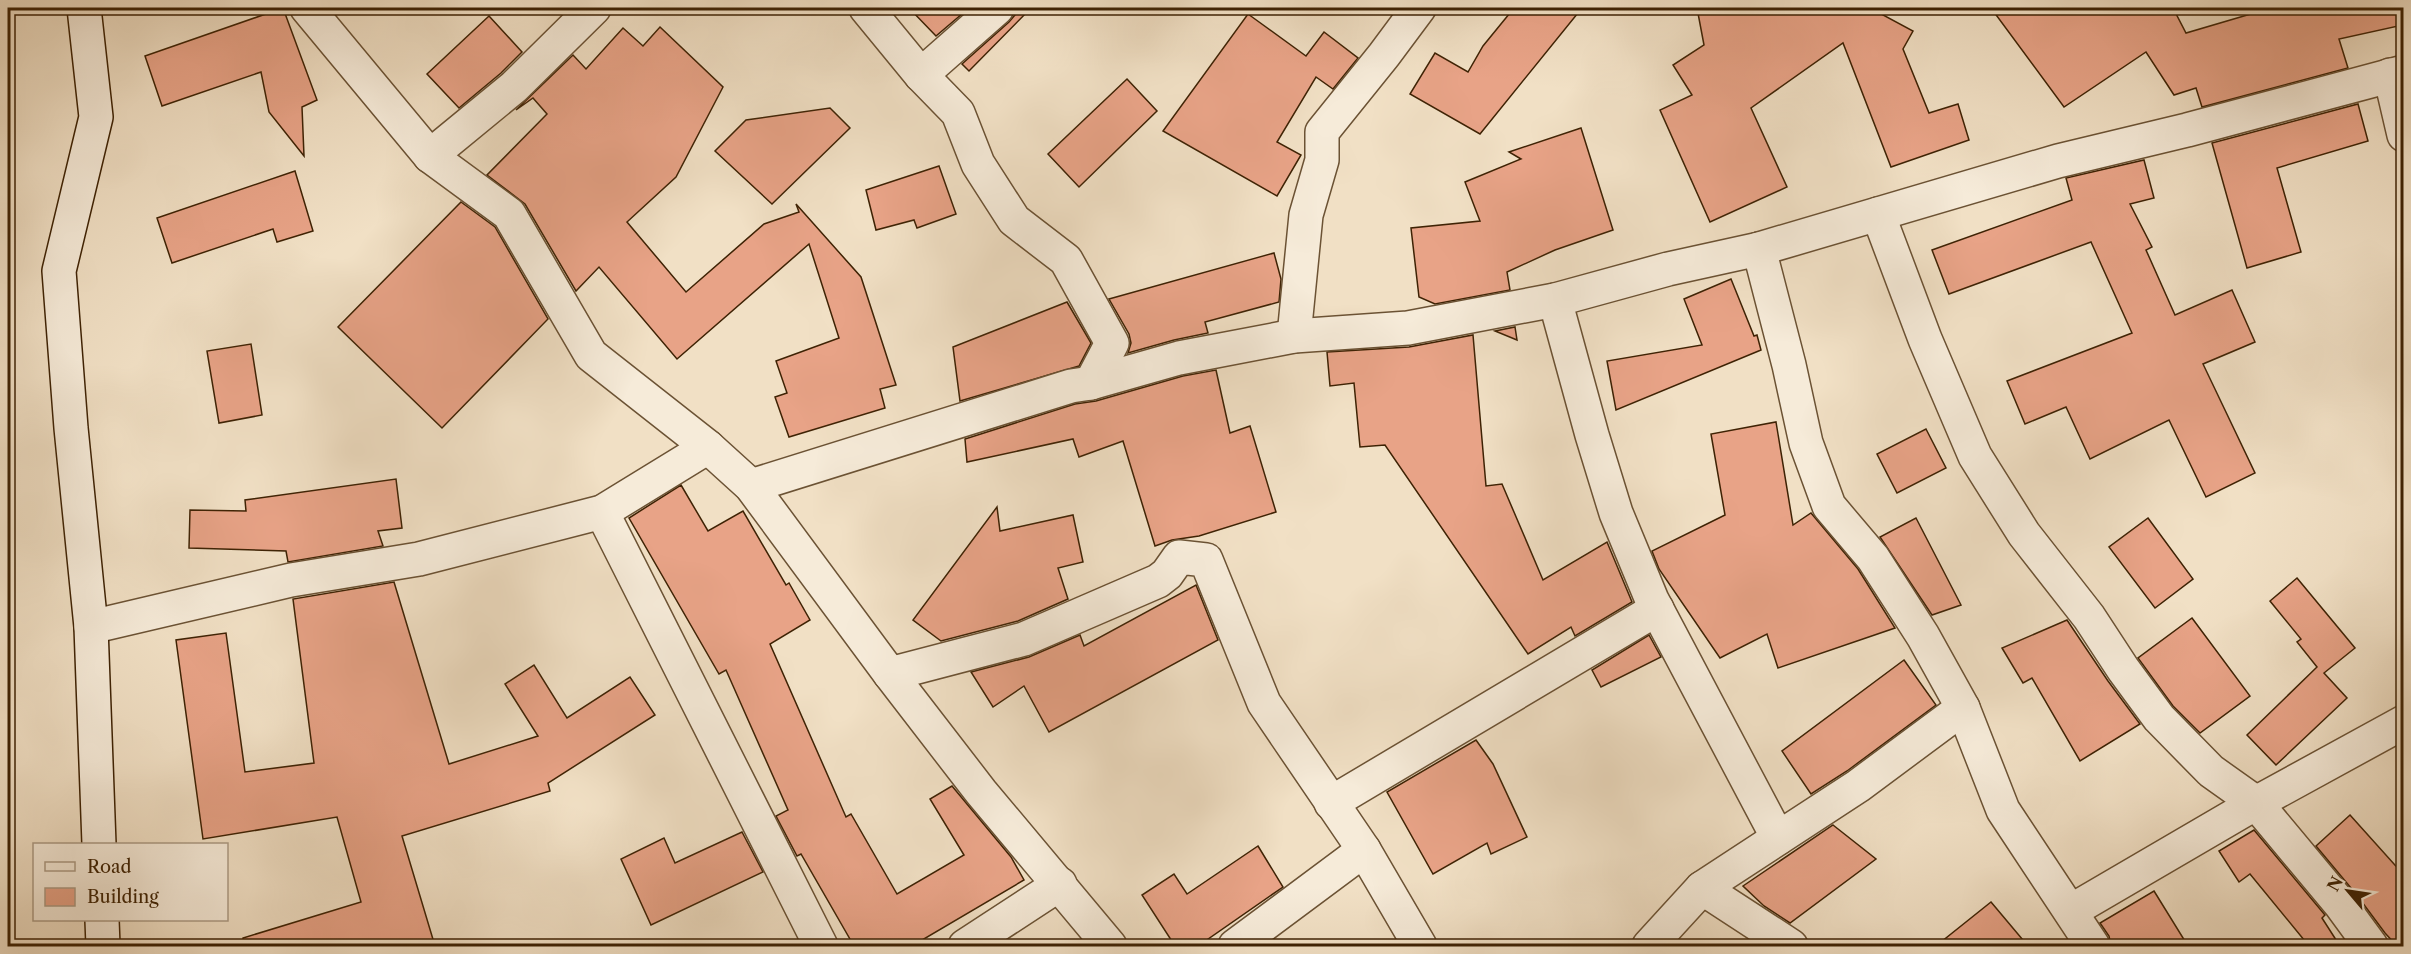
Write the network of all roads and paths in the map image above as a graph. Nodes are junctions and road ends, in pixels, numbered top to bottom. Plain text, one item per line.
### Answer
1 (84, 8) edge
2 (307, 8) edge
3 (594, 8) edge
4 (866, 8) edge
5 (997, 8) edge
6 (1419, 8) edge
7 (2397, 73) edge
8 (921, 75) junction
9 (2403, 135) edge
10 (430, 156) junction
11 (1878, 214) junction
12 (1759, 249) junction
13 (1555, 300) junction
14 (1293, 336) junction
15 (1091, 383) junction
16 (708, 447) junction
17 (752, 486) junction
18 (602, 512) junction
19 (1657, 609) junction
20 (91, 627) junction
21 (890, 674) junction
22 (1963, 708) junction
23 (2403, 722) edge
24 (1331, 802) junction
25 (2256, 803) junction
26 (1778, 838) junction
27 (99, 843) edge
28 (1364, 850) junction
29 (1059, 884) junction
30 (1702, 888) junction
31 (2071, 911) junction
32 (102, 921) edge
33 (103, 946) edge
34 (821, 946) edge
35 (965, 946) edge
36 (1110, 946) edge
37 (1235, 946) edge
38 (1420, 946) edge
39 (1649, 946) edge
40 (1791, 946) edge
41 (2093, 946) edge
42 (2371, 946) edge

1 - 20 street
2 - 10 street
3 - 10 street
4 - 8 street
5 - 8 street
6 - 14 street
7 - 9 street
7 - 11 street
8 - 15 street
10 - 16 street
11 - 12 street
11 - 25 street
12 - 13 street
12 - 22 street
13 - 14 street
13 - 19 street
14 - 15 street
15 - 17 street
16 - 17 street
16 - 18 street
17 - 21 street
18 - 20 street
18 - 34 street
19 - 24 street
19 - 26 street
20 - 27 street
21 - 24 street
21 - 29 street
22 - 26 street
22 - 31 street
23 - 25 street
24 - 28 street
25 - 31 street
25 - 42 street
26 - 30 street
28 - 37 street
28 - 38 street
29 - 35 street
29 - 36 street
30 - 39 street
30 - 40 street
31 - 41 street
32 - 33 street

